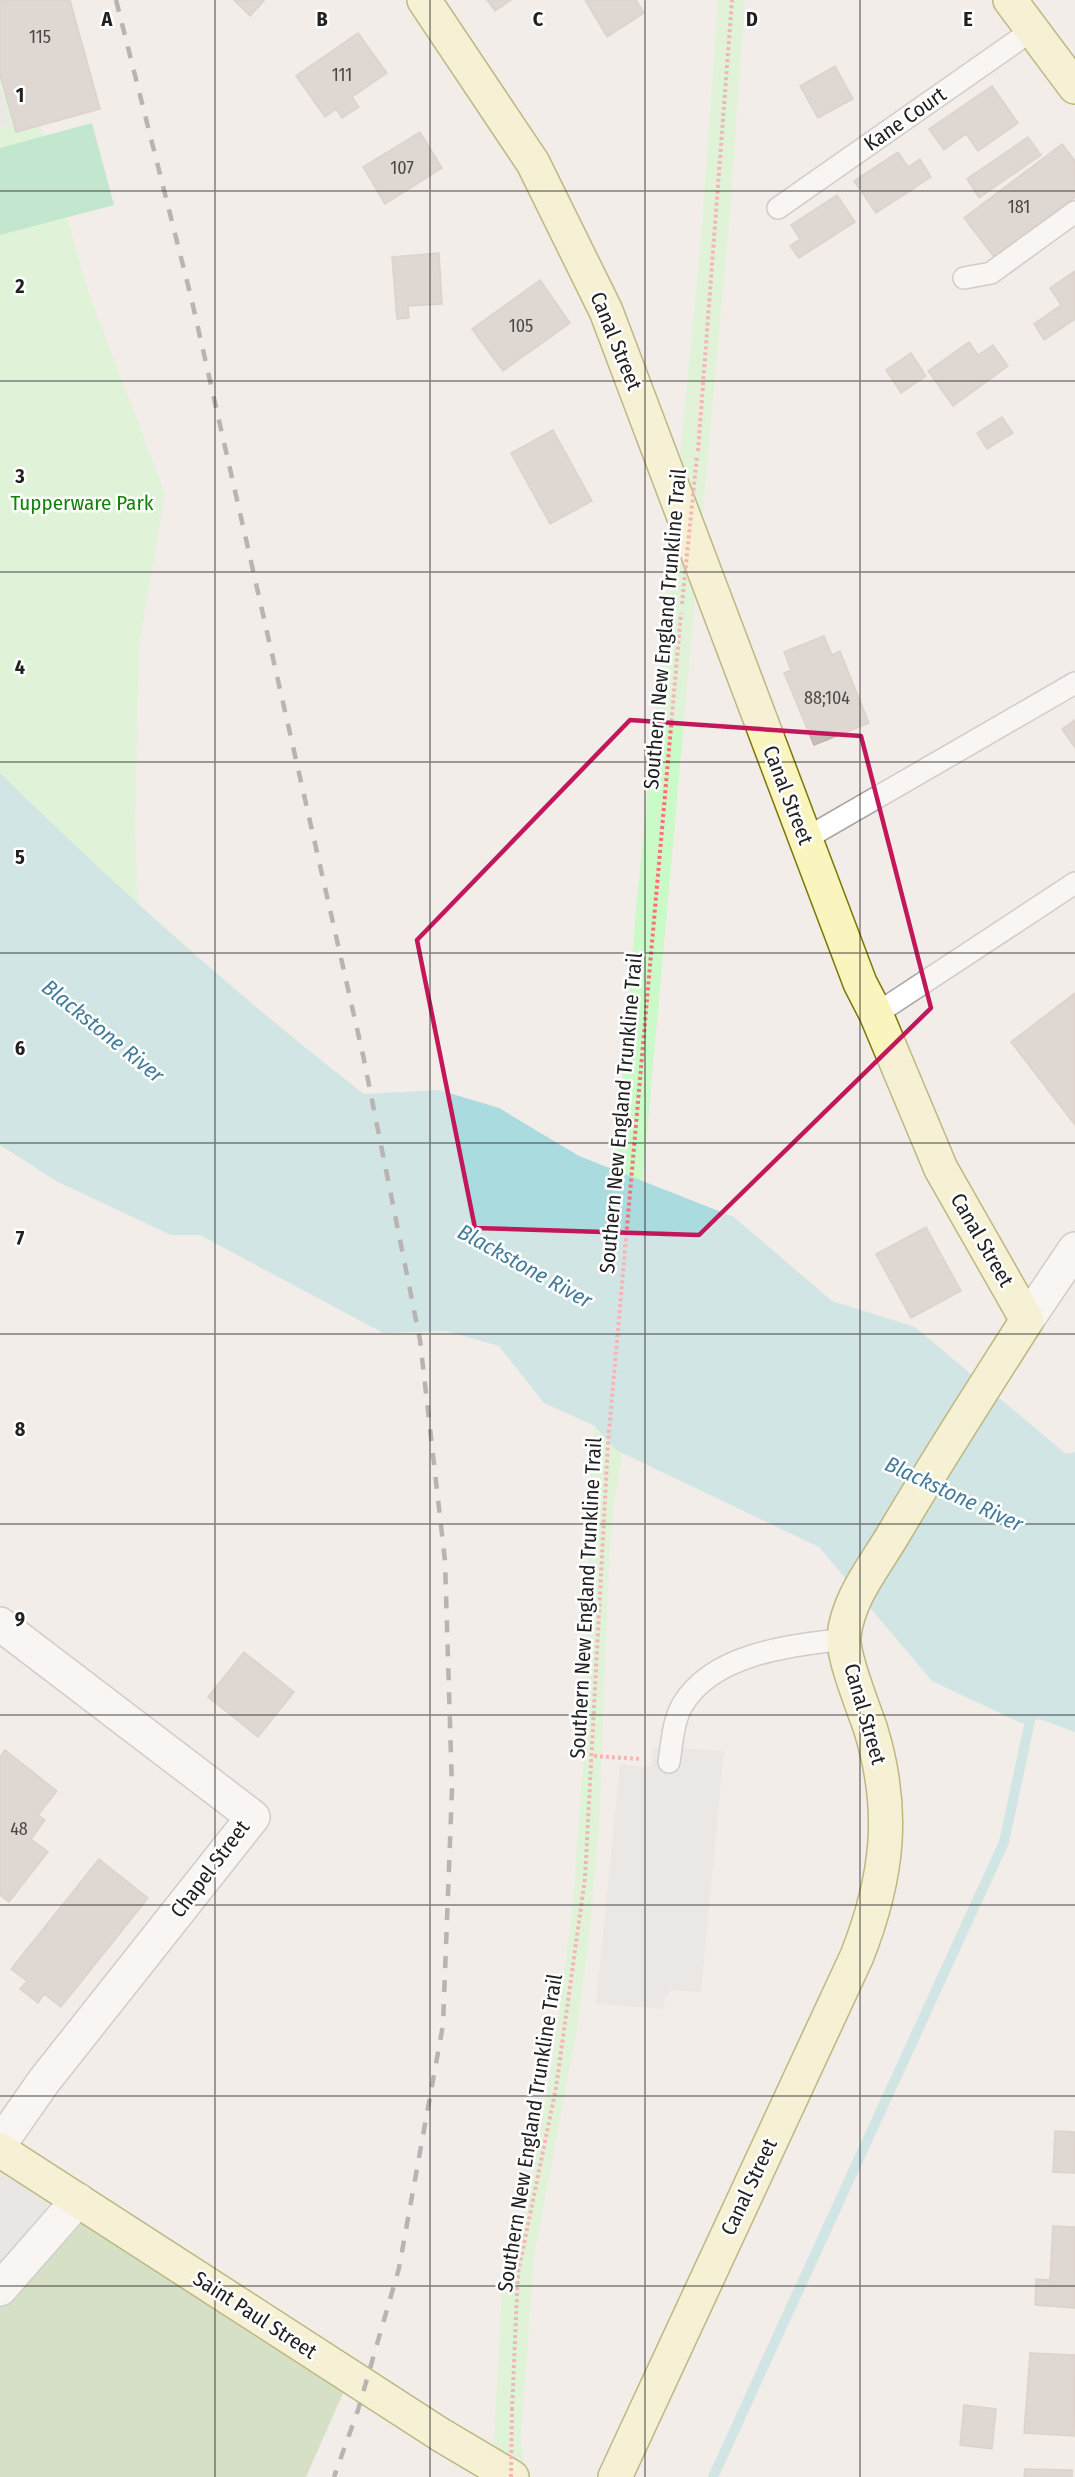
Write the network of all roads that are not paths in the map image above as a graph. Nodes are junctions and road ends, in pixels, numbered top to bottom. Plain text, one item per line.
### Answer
1 (424, 0) edge
2 (1010, 0) edge
3 (1031, 31) junction
4 (1075, 87) edge
5 (778, 208) dead end
6 (1075, 212) edge
7 (964, 278) dead end
8 (1075, 683) edge
9 (805, 839) junction
10 (1075, 883) edge
11 (876, 1014) junction
12 (1075, 1249) edge
13 (1028, 1320) junction
14 (847, 1623) junction
15 (0, 1624) edge
16 (669, 1762) road end
17 (0, 2144) edge
18 (0, 2150) edge
19 (78, 2200) junction
20 (0, 2289) edge
21 (512, 2477) edge
22 (615, 2477) edge

1 - 9 street, Canal Street
2 - 3 street
3 - 4 street
3 - 5 lane, Kane Court
6 - 7 lane
8 - 9 lane
9 - 11 street, Canal Street
10 - 11 lane
11 - 13 street, Canal Street
12 - 13 street
13 - 14 street
14 - 16 lane
14 - 22 street, Canal Street
15 - 17 street, Chapel Street
18 - 19 street, Saint Paul Street
19 - 20 street
19 - 21 street, Saint Paul Street

